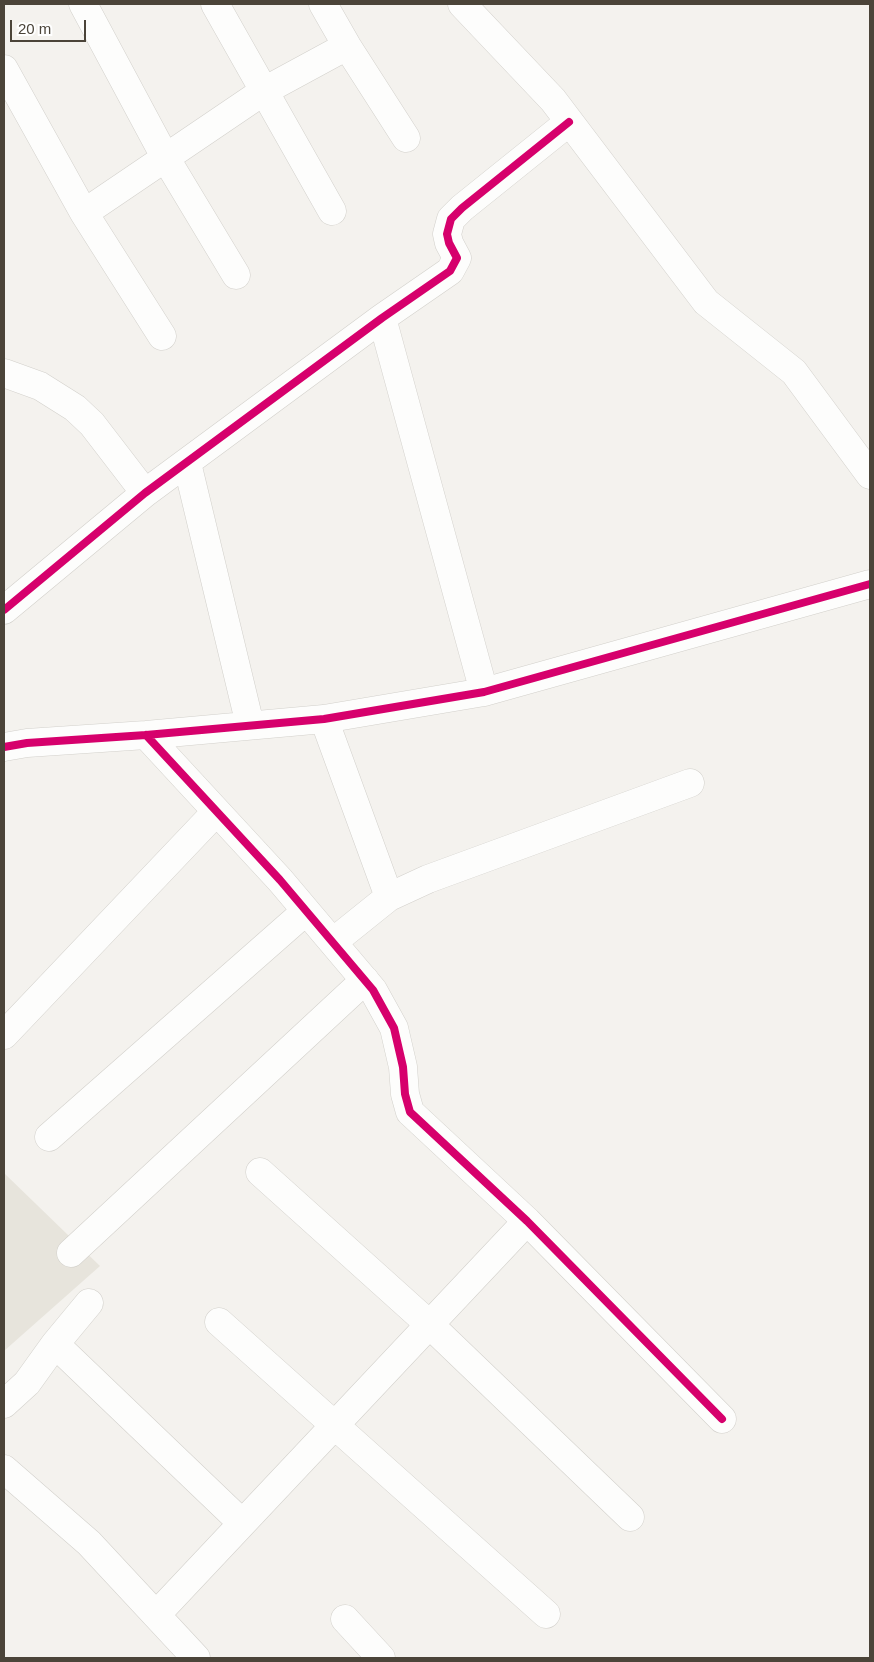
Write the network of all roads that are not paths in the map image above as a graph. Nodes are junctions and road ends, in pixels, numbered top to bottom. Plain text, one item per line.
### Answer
1 (83, 4) edge
2 (215, 4) edge
3 (323, 4) edge
4 (462, 4) edge
5 (347, 46) junction
6 (4, 69) edge
7 (264, 91) junction
8 (570, 122) junction
9 (406, 138) dead end
10 (165, 157) junction
11 (332, 212) dead end
12 (84, 213) junction
13 (236, 275) dead end
14 (382, 318) junction
15 (162, 336) dead end
16 (4, 372) edge
17 (187, 462) junction
18 (870, 475) edge
19 (145, 493) junction
20 (870, 584) edge
21 (4, 610) edge
22 (484, 692) junction
23 (324, 719) junction
24 (250, 725) junction
25 (146, 735) junction
26 (4, 747) edge
27 (690, 783) dead end
28 (216, 812) junction
29 (389, 897) junction
30 (306, 911) junction
31 (333, 942) junction
32 (365, 980) junction
33 (4, 1035) edge
34 (49, 1136) dead end
35 (260, 1172) dead end
36 (527, 1221) junction
37 (71, 1253) dead end
38 (89, 1303) dead end
39 (218, 1322) dead end
40 (429, 1324) junction
41 (55, 1344) junction
42 (4, 1404) edge
43 (722, 1419) dead end
44 (334, 1424) junction
45 (4, 1468) edge
46 (630, 1517) dead end
47 (242, 1523) junction
48 (546, 1614) dead end
49 (156, 1615) junction
50 (345, 1619) dead end
51 (196, 1658) edge
52 (382, 1658) edge

1 - 10 street
2 - 7 street
3 - 5 street
4 - 8 street
5 - 7 street
5 - 9 street
6 - 12 street
7 - 10 street
7 - 11 street
8 - 14 street
8 - 18 street
10 - 12 street
10 - 13 street
12 - 15 street
14 - 17 street
14 - 22 street
16 - 19 street
17 - 19 street
17 - 24 street
19 - 21 street
20 - 22 street
22 - 23 street
23 - 24 street
23 - 29 street
24 - 25 street
25 - 26 street
25 - 28 street
27 - 29 street
28 - 30 street
28 - 33 street
29 - 31 street
30 - 31 street
30 - 34 street
31 - 32 street
32 - 36 street
32 - 37 street
35 - 40 street
36 - 40 street
36 - 43 street
38 - 41 street
39 - 44 street
40 - 44 street
40 - 46 street
41 - 42 street
41 - 47 street
44 - 47 street
44 - 48 street
45 - 49 street
47 - 49 street
49 - 51 street
50 - 52 street

